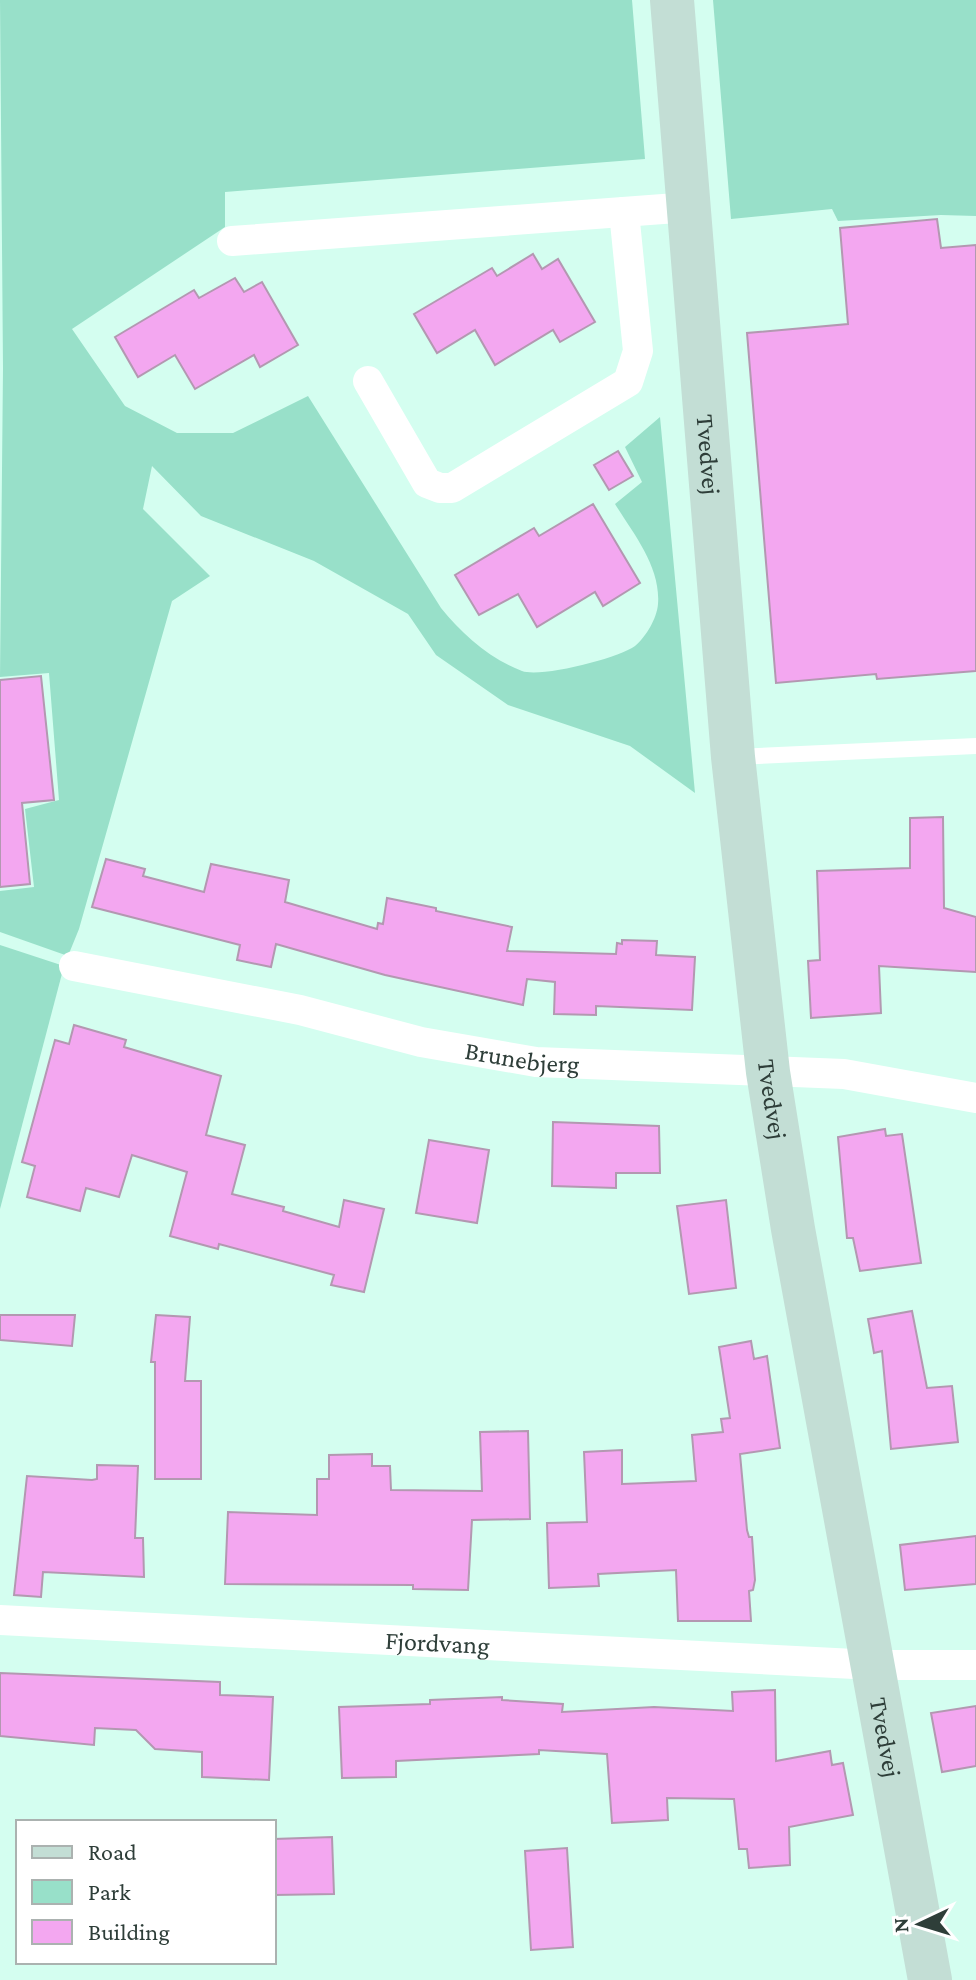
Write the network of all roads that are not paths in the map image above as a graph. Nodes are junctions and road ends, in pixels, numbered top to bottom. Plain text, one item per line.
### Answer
1 (672, 0) edge
2 (690, 207) junction
3 (624, 212) junction
4 (232, 241) dead end
5 (368, 381) dead end
6 (976, 746) edge
7 (733, 757) junction
8 (74, 966) dead end
9 (768, 1072) junction
10 (976, 1098) edge
11 (0, 1620) edge
12 (874, 1665) junction
13 (976, 1665) edge
14 (930, 1980) edge

1 - 2 street, Tvedvej
2 - 3 street
2 - 7 street, Tvedvej
3 - 4 street
3 - 5 street
6 - 7 lane
7 - 9 street, Tvedvej
8 - 9 street, Brunebjerg
9 - 10 street, Brunebjerg
9 - 12 street, Tvedvej
11 - 12 street, Fjordvang
12 - 13 street, Fjordvang
12 - 14 street, Tvedvej

